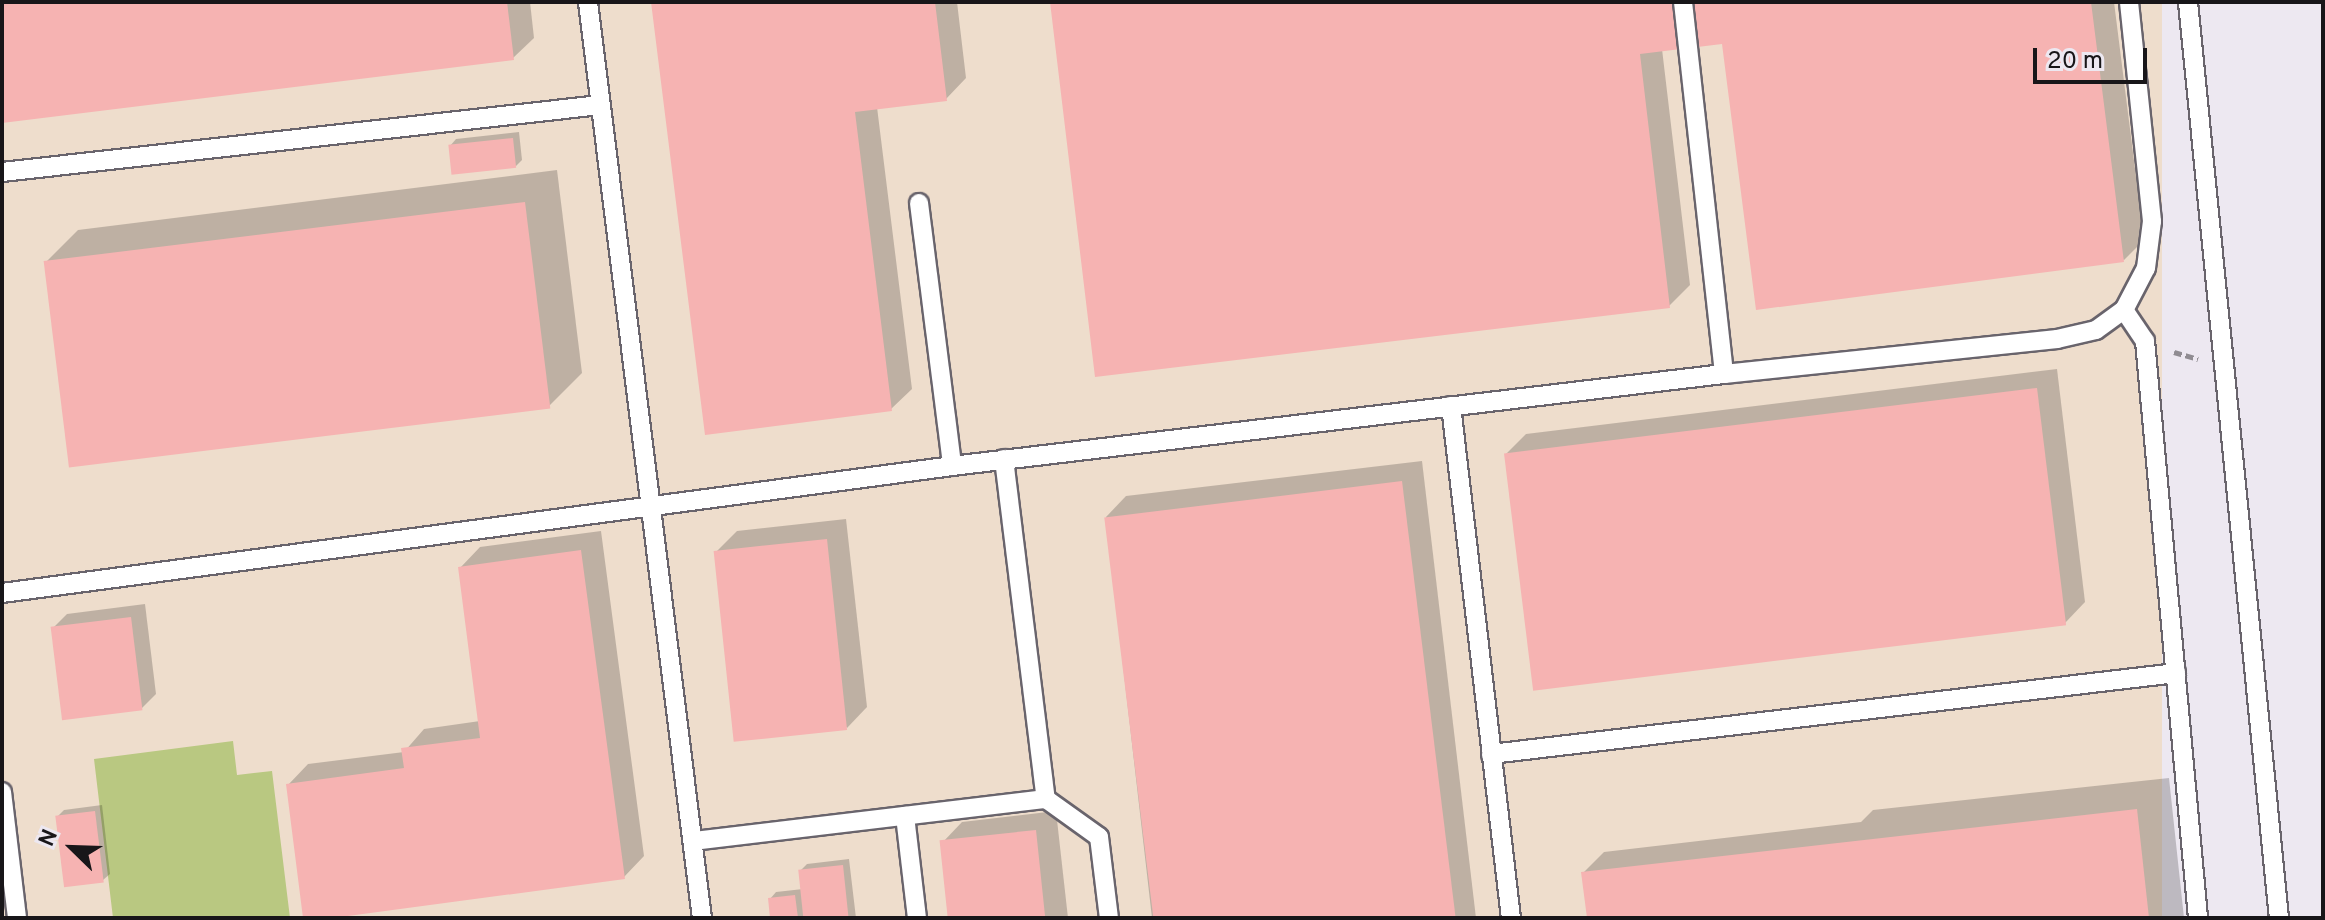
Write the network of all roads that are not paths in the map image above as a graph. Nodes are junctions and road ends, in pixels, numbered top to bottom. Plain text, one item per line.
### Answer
1 (588, 2) edge
2 (1683, 2) edge
3 (2129, 2) edge
4 (2188, 2) edge
5 (600, 105) junction
6 (2, 172) edge
7 (919, 203) dead end
8 (2124, 310) junction
9 (1724, 374) junction
10 (1451, 406) junction
11 (1004, 459) junction
12 (952, 466) junction
13 (652, 505) junction
14 (2, 593) edge
15 (2176, 673) junction
16 (1491, 754) junction
17 (2, 792) edge
18 (1046, 799) junction
19 (905, 816) junction
20 (693, 841) junction
21 (17, 918) edge
22 (702, 918) edge
23 (917, 918) edge
24 (1109, 918) edge
25 (1511, 918) edge
26 (2198, 918) edge
27 (2279, 918) edge

1 - 5 lane
2 - 9 lane
3 - 8 lane
4 - 27 lane
5 - 6 lane
5 - 13 lane
7 - 12 lane
8 - 9 lane
8 - 15 lane
9 - 10 lane
10 - 11 lane
10 - 16 lane
11 - 12 lane
11 - 18 lane
12 - 13 lane
13 - 14 lane
13 - 20 lane
15 - 16 lane
15 - 26 lane
16 - 25 lane
17 - 21 lane
18 - 19 lane
18 - 24 lane
19 - 20 lane
19 - 23 lane
20 - 22 lane

